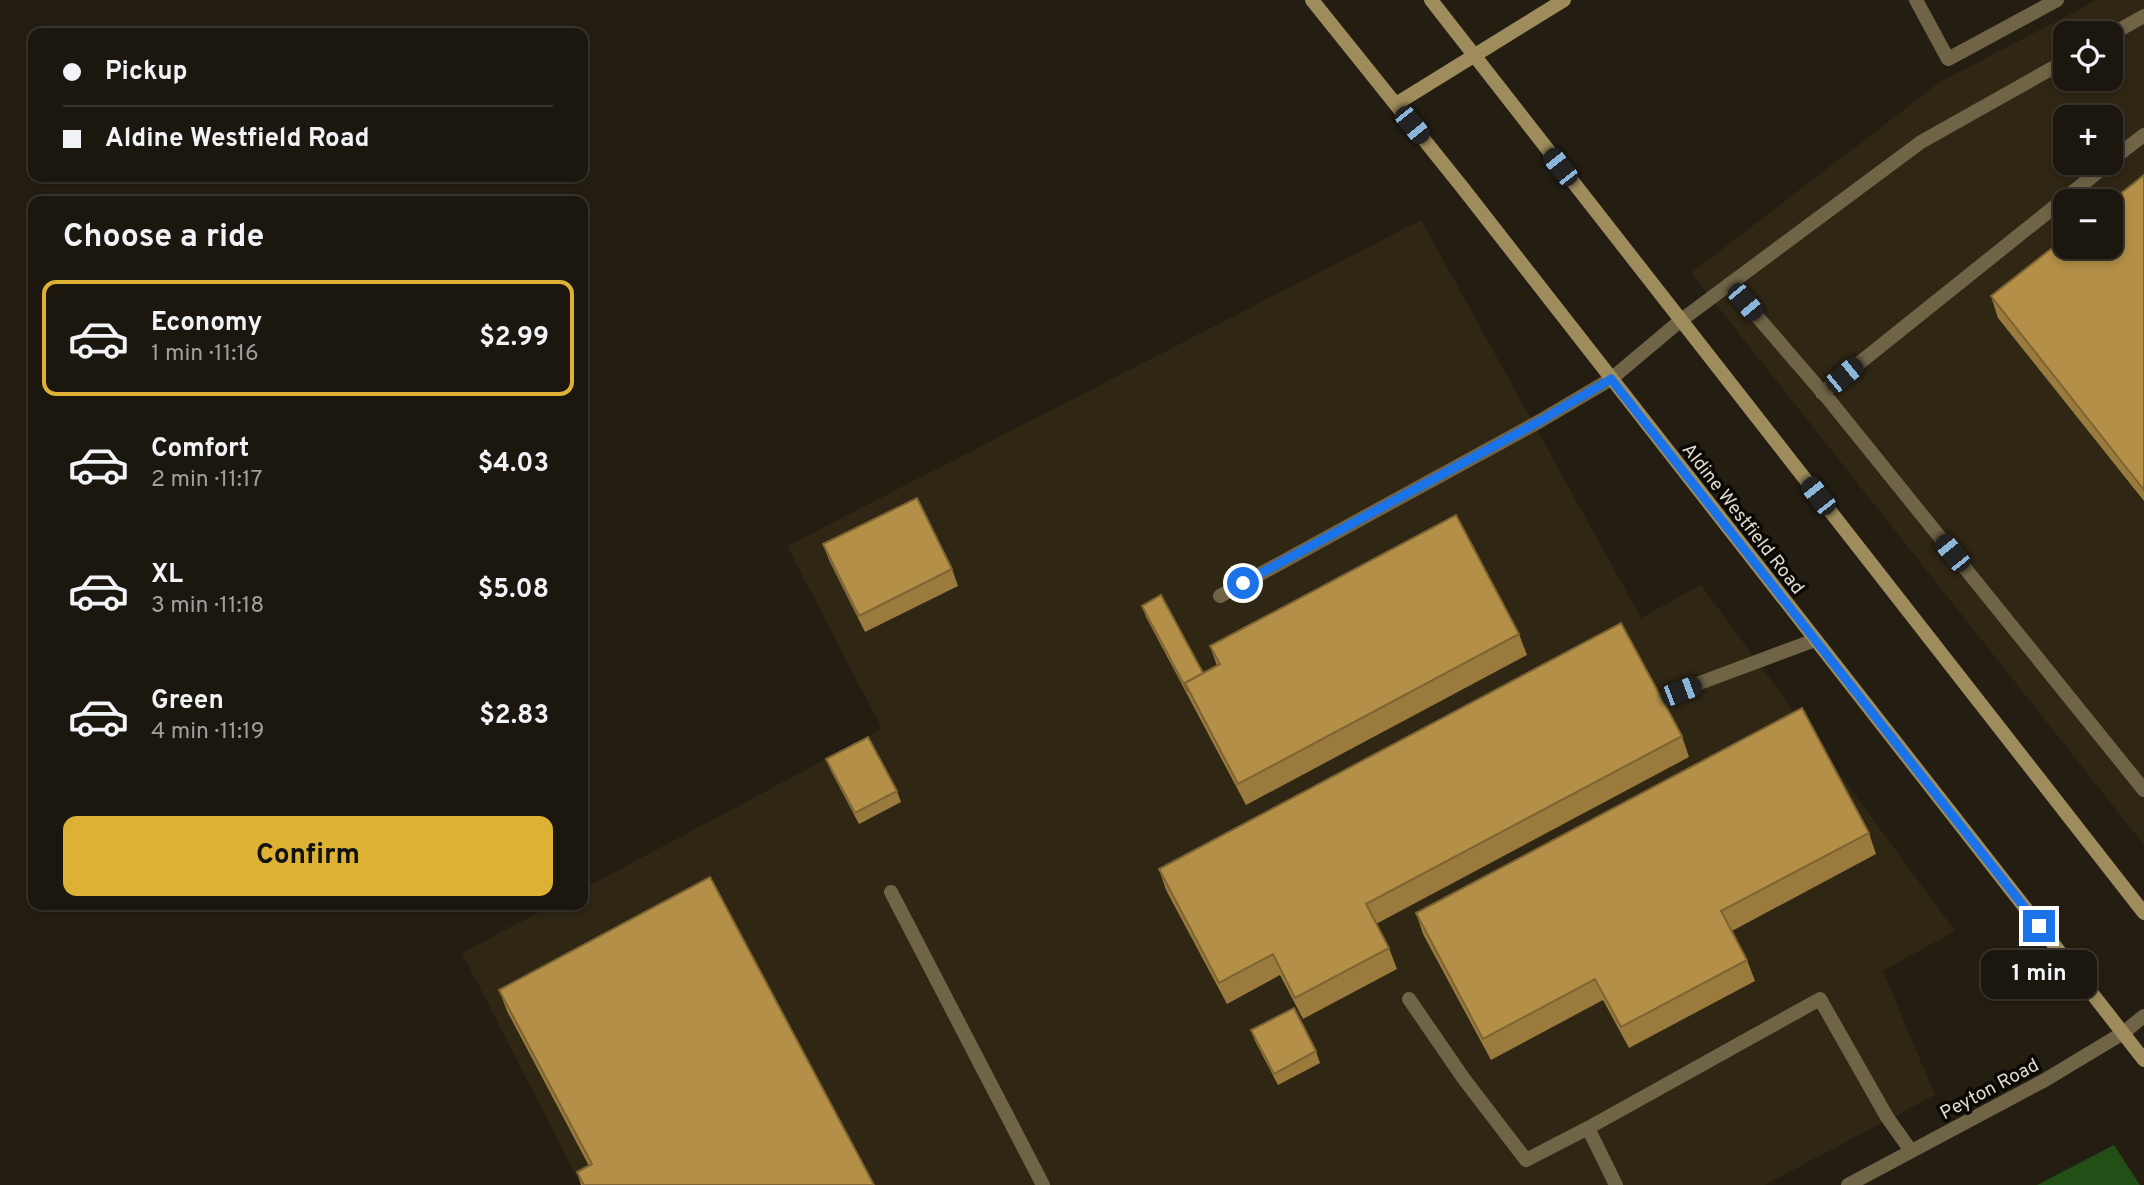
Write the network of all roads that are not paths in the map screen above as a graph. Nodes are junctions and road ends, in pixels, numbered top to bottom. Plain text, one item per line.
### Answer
1 (1312, 0) edge
2 (1431, 0) edge
3 (1564, 0) edge
4 (1916, 0) edge
5 (2057, 0) edge
6 (2144, 16) edge
7 (2123, 28) edge
8 (1474, 57) junction
9 (2053, 68) edge
10 (1396, 104) junction
11 (2144, 135) edge
12 (2123, 152) edge
13 (2094, 175) edge
14 (1729, 284) junction
15 (1680, 321) junction
16 (1611, 379) junction
17 (1822, 393) junction
18 (1220, 596) dead end
19 (1815, 640) junction
20 (1681, 691) dead end
21 (2144, 790) edge
22 (891, 892) dead end
23 (2144, 913) edge
24 (1409, 999) dead end
25 (2144, 1016) edge
26 (2123, 1033) junction
27 (2144, 1060) edge
28 (1588, 1128) junction
29 (1912, 1151) junction
30 (1043, 1185) edge
31 (1616, 1185) edge
32 (1848, 1185) edge

1 - 10 main road, Aldine Westfield Road
2 - 8 main road
3 - 8 main road
4 - 5 street
6 - 7 street
8 - 10 main road
8 - 15 main road
9 - 14 street
10 - 16 main road, Aldine Westfield Road
11 - 12 street
13 - 17 street
14 - 15 street
14 - 17 street
15 - 16 street
15 - 23 main road
16 - 18 street
16 - 19 main road, Aldine Westfield Road
17 - 21 street
19 - 20 street
19 - 26 main road, Aldine Westfield Road
22 - 30 street
24 - 28 street
25 - 26 street, Peyton Road
26 - 27 main road, Aldine Westfield Road
26 - 29 street, Peyton Road
28 - 29 street
28 - 31 street
29 - 32 street, Peyton Road

